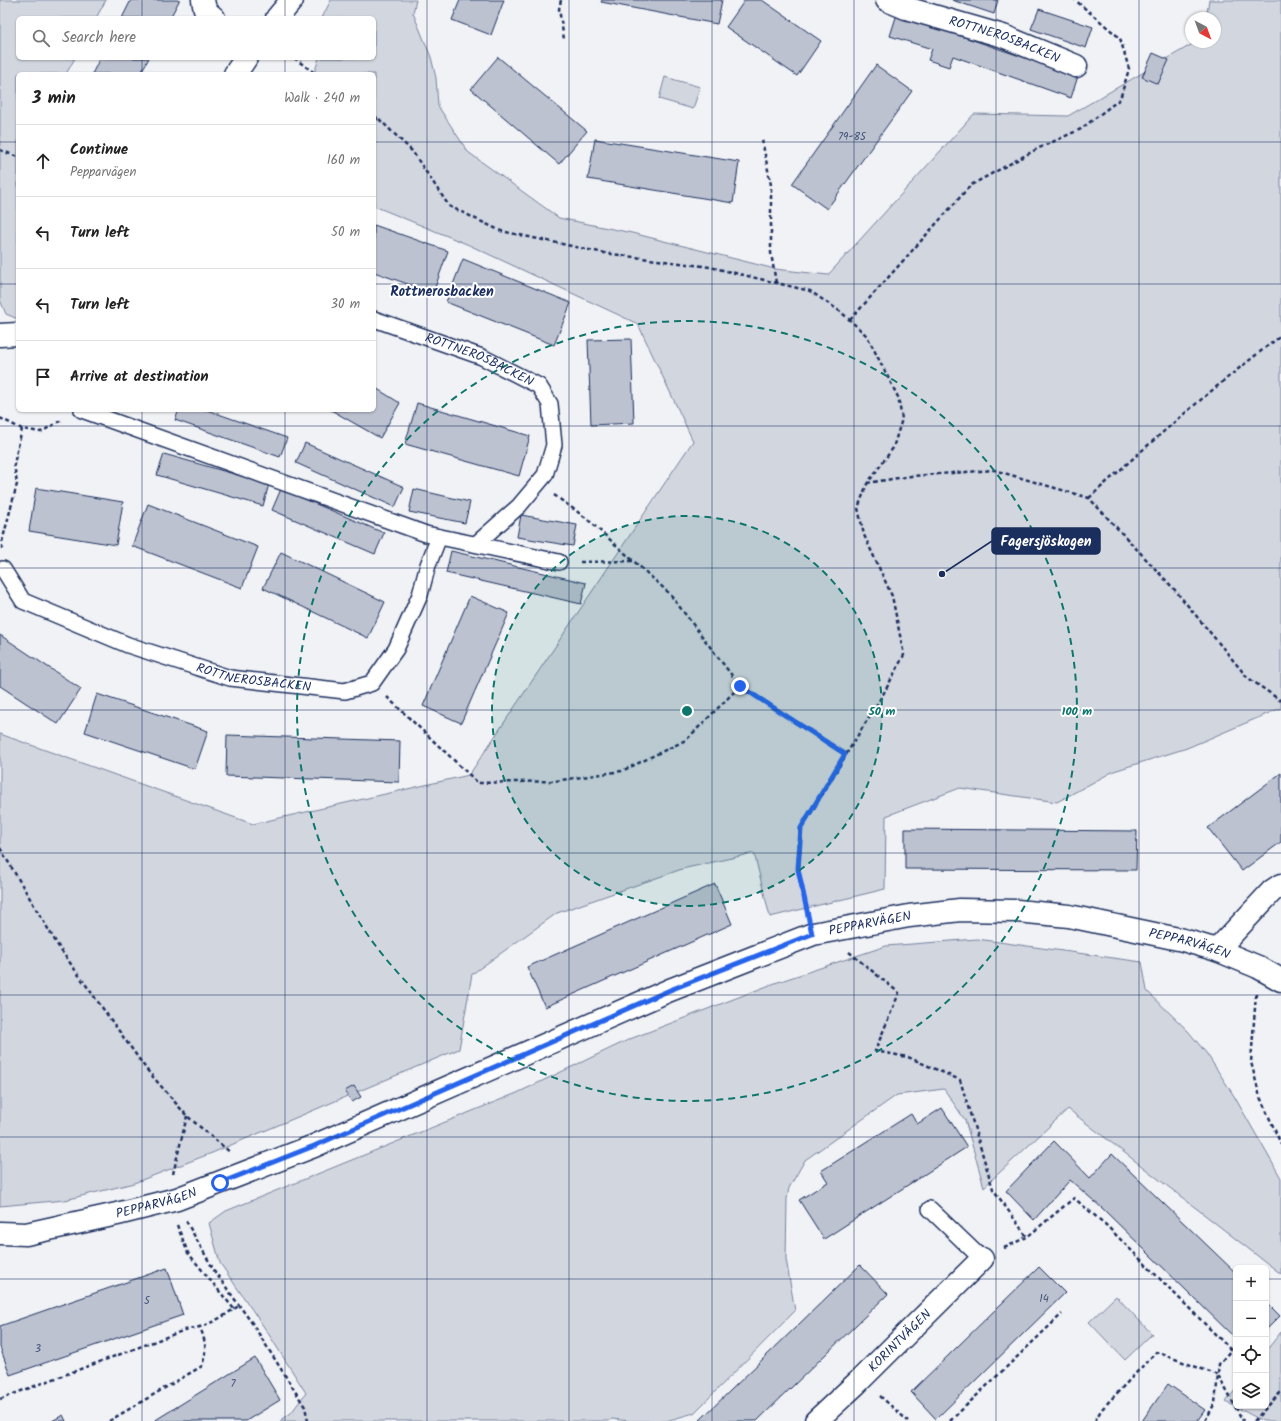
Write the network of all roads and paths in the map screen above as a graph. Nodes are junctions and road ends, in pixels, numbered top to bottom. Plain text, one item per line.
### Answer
1 (203, 0) edge
2 (292, 0) edge
3 (561, 0) edge
4 (887, 0) edge
5 (1075, 0) edge
6 (212, 16) edge
7 (279, 16) edge
8 (564, 39) dead end
9 (245, 60) edge
10 (297, 60) edge
11 (1076, 66) dead end
12 (236, 72) edge
13 (313, 72) edge
14 (376, 117) edge
15 (379, 119) joint
16 (762, 140) dead end
17 (0, 150) edge
18 (16, 156) edge
19 (776, 283) junction
20 (376, 320) edge
21 (850, 320) junction
22 (16, 334) edge
23 (0, 335) edge
24 (1281, 336) edge
25 (88, 412) edge
26 (63, 416) dead end
27 (0, 418) edge
28 (22, 429) junction
29 (538, 483) junction
30 (867, 484) junction
31 (1089, 498) junction
32 (439, 537) junction
33 (476, 544) junction
34 (634, 561) junction
35 (559, 562) joint
36 (3, 569) joint
37 (372, 683) junction
38 (740, 686) junction
39 (1281, 701) edge
40 (845, 754) junction
41 (0, 848) edge
42 (1281, 885) edge
43 (812, 934) junction
44 (844, 948) dead end
45 (1217, 950) junction
46 (1281, 980) edge
47 (1249, 991) dead end
48 (187, 1116) junction
49 (1281, 1144) edge
50 (257, 1169) junction
51 (172, 1178) dead end
52 (930, 1209) dead end
53 (184, 1219) dead end
54 (175, 1221) dead end
55 (0, 1233) edge
56 (1027, 1237) junction
57 (982, 1259) junction
58 (240, 1305) junction
59 (234, 1309) junction
60 (1062, 1314) dead end
61 (200, 1327) junction
62 (1218, 1375) junction
63 (861, 1379) junction
64 (1281, 1392) edge
65 (0, 1399) edge
66 (109, 1421) edge
67 (308, 1421) edge
68 (816, 1421) edge
69 (908, 1421) edge
70 (950, 1421) edge
71 (1095, 1421) edge
72 (1205, 1421) edge
73 (1243, 1421) edge
74 (1254, 1421) edge

1 - 6 street
2 - 7 street
3 - 8 path
4 - 11 street, ROTTNEROSBACKEN
5 - 21 path
9 - 12 street
10 - 13 path
14 - 15 path
15 - 19 path
16 - 19 path
17 - 18 path
19 - 21 path
20 - 29 lane, ROTTNEROSBACKEN
21 - 30 path
22 - 23 street
24 - 31 path
25 - 32 lane
26 - 28 path
27 - 28 path
28 - 36 path
29 - 33 lane, ROTTNEROSBACKEN
29 - 34 path
30 - 31 path
30 - 40 path
31 - 39 path
32 - 33 lane
32 - 37 lane
33 - 35 lane
34 - 35 path
34 - 38 path
36 - 37 lane, ROTTNEROSBACKEN
37 - 38 path
38 - 40 path
40 - 43 path
41 - 48 path
42 - 45 street
43 - 45 street, PEPPARVÄGEN
43 - 50 street, PEPPARVÄGEN
44 - 56 path
45 - 46 street, PEPPARVÄGEN
47 - 49 path
48 - 50 path
48 - 51 path
50 - 55 street, PEPPARVÄGEN
52 - 57 lane
53 - 58 path
54 - 59 path
56 - 57 path
56 - 62 path
57 - 63 street, KORINTVÄGEN
58 - 59 path
58 - 67 path
59 - 61 path
60 - 70 path
61 - 65 path
61 - 66 path
62 - 71 path
62 - 72 path
62 - 73 path
63 - 68 street, KORINTVÄGEN
63 - 69 path
64 - 74 path

